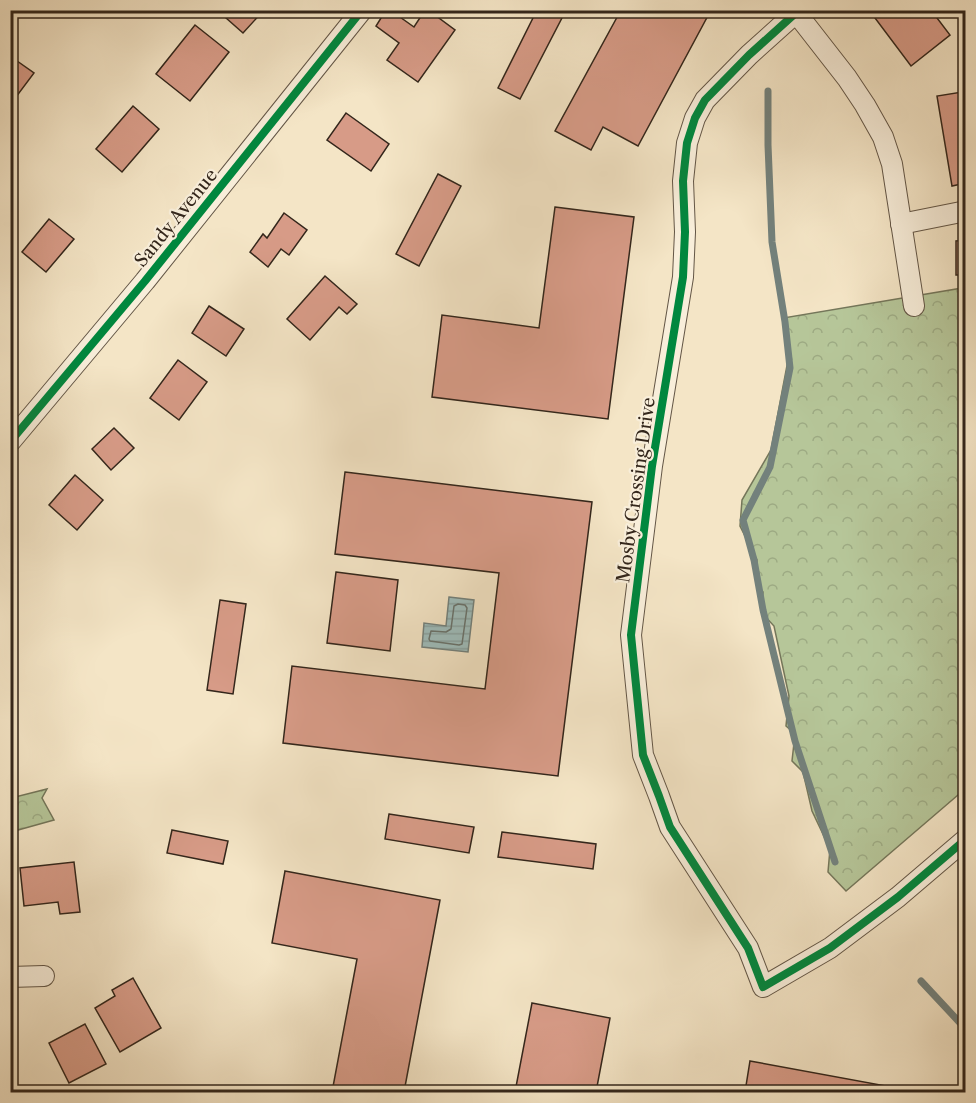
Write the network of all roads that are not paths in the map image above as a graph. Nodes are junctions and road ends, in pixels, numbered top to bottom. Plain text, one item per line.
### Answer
1 (362, 10) edge
2 (796, 11) edge
3 (966, 211) edge
4 (901, 224) junction
5 (914, 306) dead end
6 (10, 442) edge
7 (966, 839) edge
8 (44, 976) dead end
9 (10, 977) edge

1 - 6 street, Sandy Avenue
2 - 4 street
2 - 7 street, Mosby Crossing Drive
3 - 4 street
4 - 5 street
8 - 9 street

